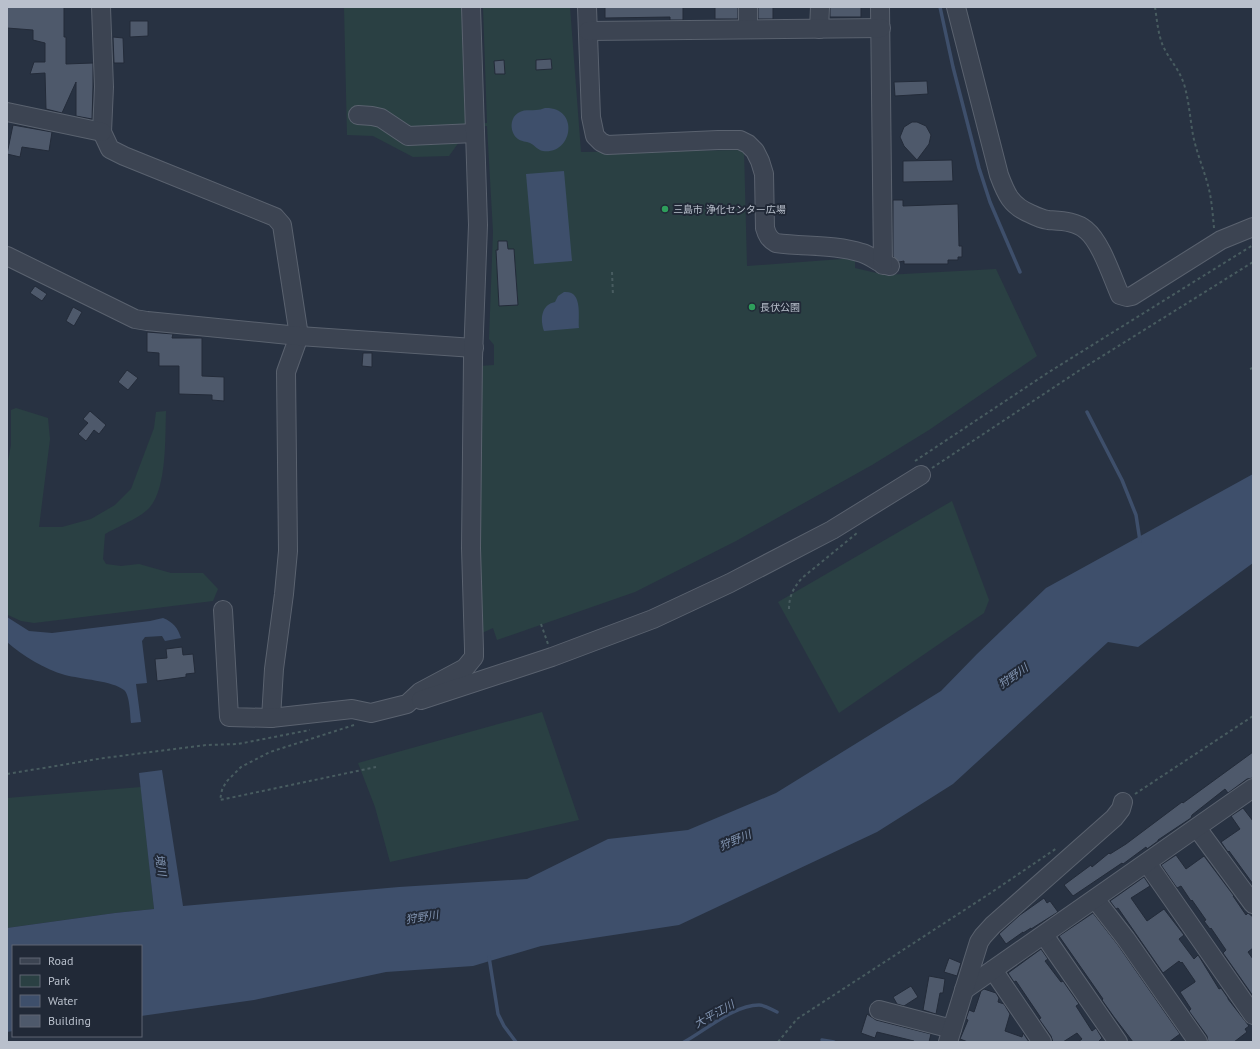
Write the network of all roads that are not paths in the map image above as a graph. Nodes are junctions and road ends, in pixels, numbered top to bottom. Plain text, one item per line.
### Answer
1 (101, 7) edge
2 (471, 7) edge
3 (587, 7) edge
4 (748, 7) edge
5 (820, 7) edge
6 (880, 7) edge
7 (956, 7) edge
8 (819, 28) junction
9 (881, 28) junction
10 (748, 29) junction
11 (588, 31) junction
12 (7, 112) edge
13 (358, 116) dead end
14 (102, 132) junction
15 (474, 133) junction
16 (1253, 227) edge
17 (7, 256) edge
18 (299, 336) junction
19 (474, 348) junction
20 (916, 469) road end
21 (223, 610) dead end
22 (407, 704) junction
23 (271, 718) junction
24 (1251, 794) edge
25 (1123, 802) road end
26 (1197, 828) junction
27 (1147, 863) junction
28 (1096, 899) junction
29 (1253, 904) edge
30 (1044, 935) junction
31 (993, 970) junction
32 (964, 990) junction
33 (879, 1010) dead end
34 (1253, 1015) edge
35 (950, 1036) edge
36 (1042, 1042) edge
37 (1118, 1042) edge
38 (1198, 1042) edge

1 - 14 street
2 - 15 street
3 - 11 street
4 - 10 street
5 - 8 street
6 - 9 street
7 - 16 street
8 - 9 street
8 - 10 street
9 - 11 street
10 - 11 street
12 - 14 street
13 - 15 street
14 - 18 street
15 - 19 street
17 - 18 street
18 - 19 street
18 - 23 street
19 - 22 street
20 - 22 street
21 - 23 street
22 - 23 street
24 - 26 street
25 - 32 street
26 - 27 street
26 - 29 street
27 - 28 street
27 - 34 street
28 - 30 street
28 - 38 street
30 - 31 street
30 - 37 street
31 - 32 street
31 - 36 street
32 - 35 street
33 - 35 street

